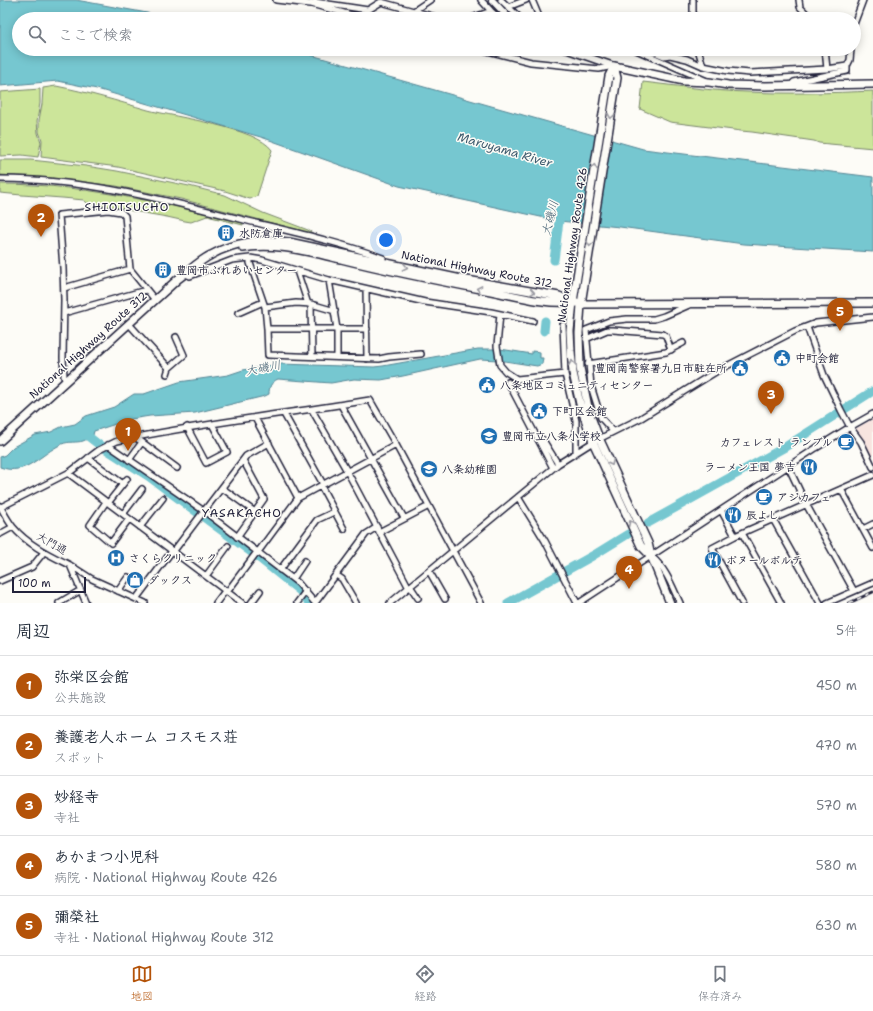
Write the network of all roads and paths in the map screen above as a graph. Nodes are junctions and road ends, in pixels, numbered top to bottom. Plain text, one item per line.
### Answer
1 (276, 0) edge
2 (299, 0) edge
3 (430, 0) edge
4 (481, 0) edge
5 (492, 0) edge
6 (501, 0) edge
7 (526, 0) edge
8 (532, 0) edge
9 (693, 0) edge
10 (799, 0) edge
11 (862, 0) edge
12 (310, 4) junction
13 (508, 6) junction
14 (415, 10) junction
15 (491, 11) edge
16 (340, 12) edge
17 (421, 12) edge
18 (503, 12) edge
19 (514, 12) edge
20 (537, 12) edge
21 (693, 12) edge
22 (805, 12) edge
23 (858, 12) edge
24 (507, 56) edge
25 (585, 56) edge
26 (650, 56) edge
27 (674, 56) edge
28 (700, 56) edge
29 (826, 56) edge
30 (850, 56) edge
31 (614, 66) junction
32 (703, 66) junction
33 (847, 66) junction
34 (827, 69) junction
35 (709, 82) junction
36 (873, 84) edge
37 (790, 86) junction
38 (0, 179) edge
39 (250, 258) junction
40 (383, 258) dead end
41 (130, 269) junction
42 (297, 271) junction
43 (185, 274) junction
44 (329, 280) junction
45 (64, 288) junction
46 (366, 289) junction
47 (579, 289) junction
48 (146, 290) junction
49 (155, 300) junction
50 (572, 302) junction
51 (264, 304) junction
52 (310, 304) junction
53 (581, 304) junction
54 (690, 304) junction
55 (873, 304) edge
56 (335, 311) junction
57 (64, 313) junction
58 (238, 313) dead end
59 (500, 314) junction
60 (873, 317) edge
61 (533, 321) dead end
62 (129, 324) junction
63 (563, 325) dead end
64 (807, 327) junction
65 (267, 329) junction
66 (312, 329) junction
67 (337, 329) junction
68 (367, 329) junction
69 (582, 330) junction
70 (570, 331) junction
71 (562, 332) junction
72 (176, 337) dead end
73 (586, 339) junction
74 (684, 343) dead end
75 (671, 350) junction
76 (421, 354) dead end
77 (312, 356) junction
78 (338, 357) junction
79 (367, 359) junction
80 (588, 364) junction
81 (168, 368) junction
82 (167, 374) dead end
83 (565, 374) junction
84 (66, 381) junction
85 (508, 382) dead end
86 (341, 405) junction
87 (312, 410) junction
88 (284, 414) junction
89 (873, 414) edge
90 (255, 418) junction
91 (212, 424) junction
92 (188, 427) junction
93 (850, 427) junction
94 (613, 432) junction
95 (537, 436) junction
96 (135, 437) junction
97 (596, 440) junction
98 (0, 441) edge
99 (142, 442) junction
100 (269, 443) junction
101 (108, 445) junction
102 (396, 445) junction
103 (576, 453) junction
104 (88, 458) junction
105 (371, 458) junction
106 (129, 460) junction
107 (243, 460) junction
108 (558, 464) junction
109 (788, 466) junction
110 (873, 467) edge
111 (177, 468) dead end
112 (553, 468) junction
113 (347, 471) junction
114 (68, 473) junction
115 (873, 475) edge
116 (322, 485) junction
117 (222, 488) junction
118 (142, 489) dead end
119 (841, 489) junction
120 (518, 497) junction
121 (163, 498) dead end
122 (298, 498) junction
123 (107, 502) junction
124 (806, 504) junction
125 (429, 506) junction
126 (1, 507) edge
127 (720, 510) junction
128 (255, 512) junction
129 (334, 512) junction
130 (202, 513) junction
131 (123, 514) junction
132 (404, 518) junction
133 (129, 519) junction
134 (773, 519) junction
135 (873, 524) edge
136 (13, 527) junction
137 (140, 527) junction
138 (344, 529) dead end
139 (863, 529) junction
140 (378, 530) junction
141 (742, 533) junction
142 (0, 534) edge
143 (735, 536) junction
144 (237, 537) junction
145 (228, 546) dead end
146 (873, 548) edge
147 (173, 551) junction
148 (453, 551) junction
149 (44, 552) junction
150 (256, 554) junction
151 (651, 556) junction
152 (305, 561) dead end
153 (70, 565) junction
154 (280, 570) junction
155 (429, 571) junction
156 (336, 575) junction
157 (206, 576) junction
158 (128, 577) dead end
159 (293, 579) junction
160 (0, 581) edge
161 (873, 583) edge
162 (410, 587) junction
163 (81, 590) junction
164 (118, 591) junction
165 (226, 591) junction
166 (260, 591) dead end
167 (854, 591) junction
168 (304, 594) junction
169 (418, 598) dead end
170 (136, 599) junction
171 (445, 599) dead end
172 (62, 602) edge
173 (86, 603) edge
174 (145, 603) edge
175 (216, 603) edge
176 (242, 603) edge
177 (251, 603) edge
178 (297, 603) edge
179 (315, 603) edge
180 (356, 603) edge
181 (390, 603) edge
182 (481, 603) edge
183 (578, 603) edge
184 (670, 603) edge
185 (680, 603) edge
186 (742, 603) edge
187 (781, 603) edge
188 (820, 603) edge
189 (827, 603) edge

1 - 12 street
2 - 12 street
3 - 14 street
4 - 15 street
5 - 18 main road
6 - 13 street
7 - 13 street
8 - 20 street
9 - 21 street
10 - 22 street
11 - 23 street
12 - 14 street
12 - 16 street
13 - 19 street
14 - 17 street
24 - 31 street
25 - 31 main road
26 - 35 street
27 - 32 street
28 - 32 street
29 - 34 street
30 - 33 street
31 - 35 highway
47 -> 31 highway, National Highway Route 426
31 -> 47 highway, National Highway Route 426
32 - 34 street
33 - 34 street
33 - 37 street
35 - 37 highway
36 - 37 highway
38 - 40 street
39 - 42 street
39 - 43 street
39 - 51 street
41 - 45 street
41 - 45 street
41 - 48 street
42 - 44 street
42 - 52 street
43 - 49 highway, National Highway Route 312
43 - 50 highway, National Highway Route 312
44 - 46 street
44 - 56 street
45 - 57 street
46 - 59 street
46 - 68 street
47 - 50 highway, National Highway Route 426
47 - 53 highway, National Highway Route 426
48 - 49 street
48 - 57 street
49 - 62 highway, National Highway Route 312
50 - 53 highway, National Highway Route 312
50 - 70 highway, National Highway Route 426
51 - 52 street
51 - 58 street
51 - 65 street
52 - 56 street
52 - 66 street
53 - 54 highway, National Highway Route 312
53 - 69 highway, National Highway Route 426
54 - 55 highway, National Highway Route 312
54 - 69 street
56 - 67 street
57 - 84 street
59 - 61 street
59 - 83 street
60 - 64 street
62 - 81 street
62 - 84 highway, National Highway Route 312
63 - 71 street
64 - 93 street
64 - 94 street
65 - 66 street
65 - 77 street
66 - 67 street
66 - 77 street
67 - 68 street
67 - 78 street
68 - 79 street
69 - 70 street
69 - 73 street
69 - 97 highway, National Highway Route 426
70 - 71 street
97 -> 70 highway, National Highway Route 426
71 - 83 street
72 - 81 street
73 - 75 street
73 - 80 street
74 - 75 street
75 - 80 street
76 - 79 street
77 - 78 street
78 - 79 street
80 - 94 street
81 - 82 street
83 - 103 street
84 - 98 highway, National Highway Route 312
85 - 95 street
86 - 87 street
86 - 102 street
86 - 105 street
87 - 88 street
87 - 113 street
88 - 90 street
88 - 116 street
89 - 93 street
90 - 91 street
90 - 100 street
91 - 92 street
91 - 92 street
92 - 96 street
93 - 109 street
93 - 110 street
94 - 97 street
95 - 108 street
95 - 112 street
96 - 99 street
96 - 101 street
97 - 103 street
97 - 151 highway, National Highway Route 426
99 - 106 street
99 - 111 street
100 - 107 street
100 - 122 street
101 - 104 street
101 - 106 street
102 - 105 street
102 - 125 street
103 - 108 street
104 - 114 street
104 - 123 street
105 - 113 street
105 - 132 street
106 - 130 street
107 - 117 street
107 - 128 street
108 - 112 street
109 - 124 street
109 - 127 street
112 - 120 street
113 - 116 street
113 - 140 street
114 - 123 street
114 - 126 street
115 - 119 street
116 - 122 street
116 - 129 street
117 - 128 street
117 - 130 street
118 - 131 street
119 - 124 street
119 - 139 street
120 - 148 street
120 - 183 street
121 - 137 street
122 - 150 street
123 - 131 street
123 - 133 street
124 - 134 street
124 - 167 street
125 - 132 street
125 - 148 street
126 - 136 street, 大門通
127 - 143 street
127 - 151 street
128 - 144 street
129 - 138 street
129 - 154 street
130 - 144 street
130 - 147 street
131 - 133 street
132 - 140 street
133 - 137 street
134 - 141 street
134 - 188 street
135 - 139 street
136 - 142 street
136 - 149 street, 大門通
137 - 147 street
139 - 146 street
140 - 156 street
140 - 162 street
141 - 143 street
141 - 187 street
143 - 186 street
144 - 150 street
145 - 157 street
147 - 157 street
147 - 170 street
148 - 155 street
148 - 182 street
149 - 153 street, 大門通
149 - 160 street
150 - 154 street
150 - 165 street
151 - 183 street
151 - 184 highway, National Highway Route 426
151 - 185 street
152 - 159 street
153 - 163 street, 大門通
153 - 164 street
154 - 159 street
155 - 162 street
155 - 171 street
156 - 179 street
156 - 180 street
157 - 165 street
158 - 164 street
159 - 168 street
161 - 167 street
162 - 169 street
162 - 181 street
163 - 172 street
163 - 173 street, 大門通
164 - 170 street
165 - 175 street
165 - 176 street
166 - 177 street
167 - 189 street
168 - 178 street
168 - 179 street
170 - 174 street

